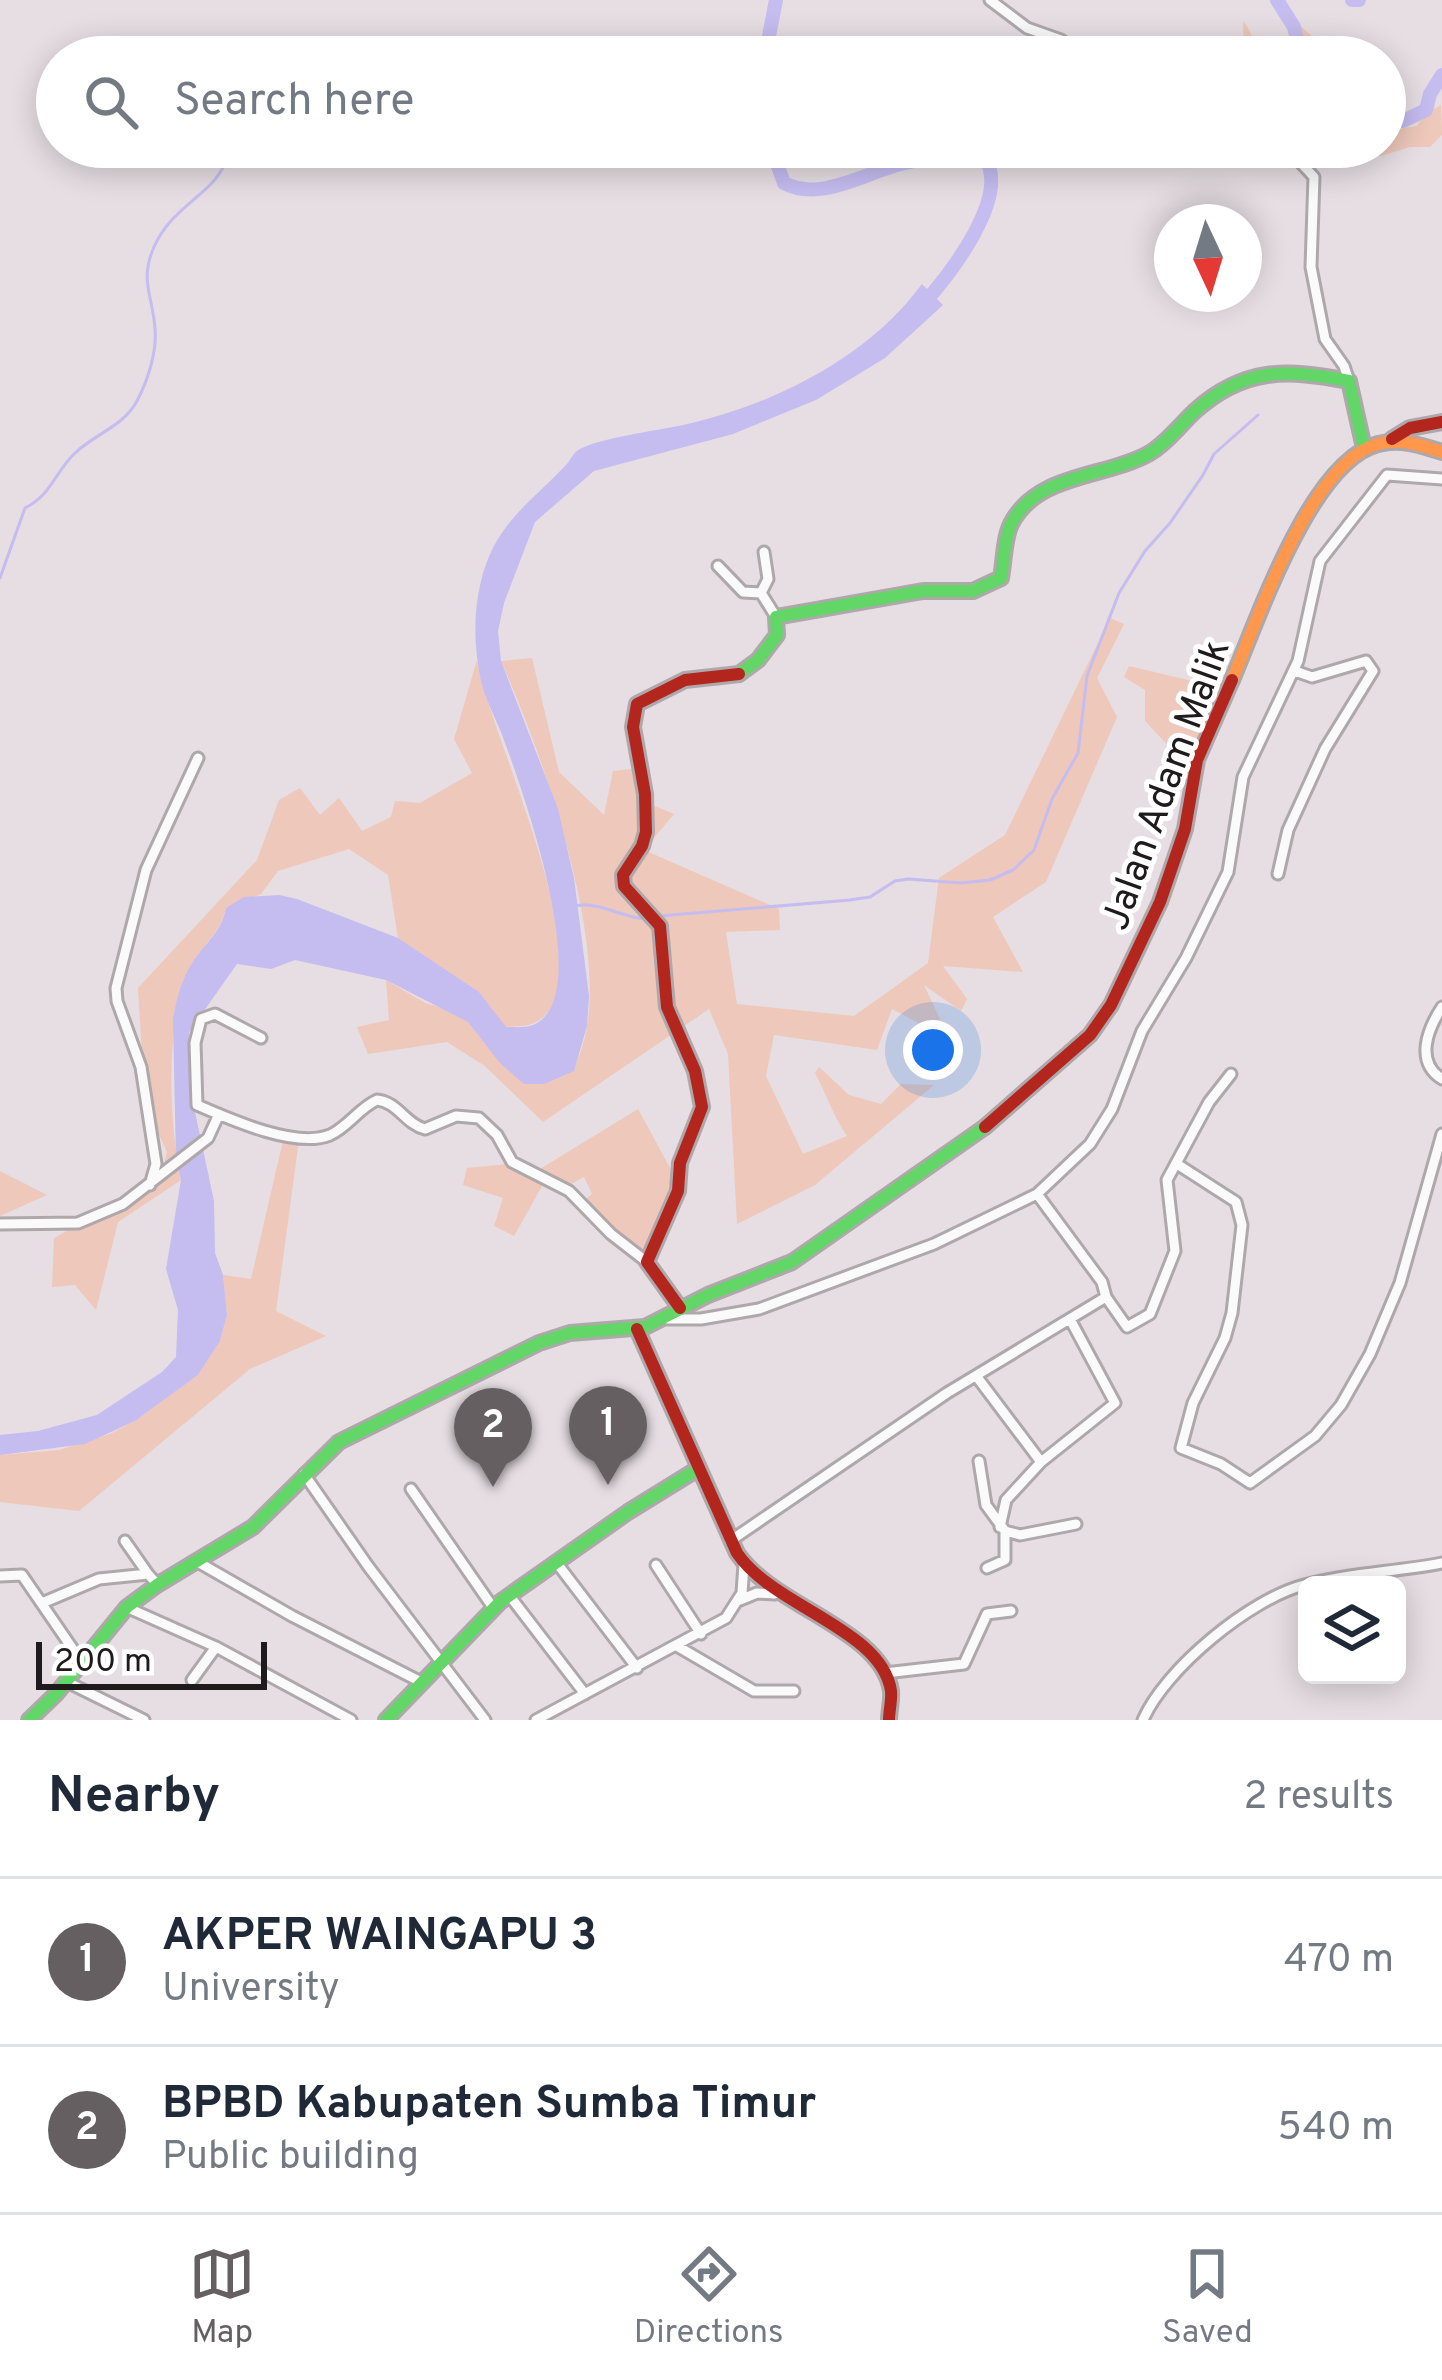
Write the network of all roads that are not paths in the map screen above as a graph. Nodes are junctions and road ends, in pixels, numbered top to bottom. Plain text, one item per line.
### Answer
1 (990, 0) edge
2 (1050, 36) edge
3 (1306, 168) edge
4 (1349, 381) junction
5 (1442, 422) edge
6 (1391, 440) junction
7 (1364, 448) junction
8 (1442, 452) edge
9 (1442, 479) edge
10 (764, 552) dead end
11 (718, 566) dead end
12 (760, 593) junction
13 (776, 617) junction
14 (1294, 670) junction
15 (198, 758) dead end
16 (1278, 874) dead end
17 (1442, 1007) edge
18 (260, 1038) dead end
19 (1231, 1073) dead end
20 (1442, 1079) edge
21 (219, 1114) junction
22 (1442, 1133) edge
23 (1177, 1164) junction
24 (150, 1185) junction
25 (1037, 1194) junction
26 (0, 1224) edge
27 (647, 1262) junction
28 (1106, 1297) junction
29 (680, 1309) junction
30 (663, 1318) junction
31 (1070, 1319) junction
32 (637, 1329) junction
33 (976, 1377) junction
34 (979, 1461) dead end
35 (1041, 1462) junction
36 (696, 1470) junction
37 (304, 1474) junction
38 (411, 1489) dead end
39 (1006, 1500) junction
40 (986, 1505) junction
41 (1076, 1524) dead end
42 (1002, 1529) junction
43 (125, 1541) dead end
44 (730, 1541) junction
45 (196, 1561) junction
46 (556, 1562) junction
47 (1442, 1563) edge
48 (744, 1564) junction
49 (656, 1565) dead end
50 (987, 1568) dead end
51 (0, 1576) edge
52 (153, 1579) junction
53 (775, 1594) junction
54 (509, 1595) junction
55 (739, 1600) junction
56 (42, 1603) junction
57 (127, 1607) junction
58 (494, 1609) junction
59 (1011, 1612) dead end
60 (701, 1634) junction
61 (677, 1646) junction
62 (216, 1647) junction
63 (441, 1661) junction
64 (83, 1664) junction
65 (637, 1668) junction
66 (885, 1673) junction
67 (192, 1679) dead end
68 (69, 1683) junction
69 (423, 1683) junction
70 (794, 1691) dead end
71 (585, 1694) junction
72 (29, 1720) edge
73 (144, 1720) edge
74 (352, 1720) edge
75 (386, 1720) edge
76 (485, 1720) edge
77 (536, 1720) edge
78 (889, 1720) edge
79 (1143, 1720) edge

1 - 2 street
3 - 4 street
4 - 7 main road
4 - 13 main road
5 - 6 main road
6 - 7 main road, Jalan Adam Malik
6 - 8 main road, Jalan Adam Malik
7 - 29 main road, Jalan Adam Malik
9 - 14 street
10 - 12 street
11 - 12 street
12 - 13 street
13 - 27 main road
14 - 16 street
14 - 25 street
15 - 24 street
17 - 20 street
18 - 21 street
19 - 23 street
21 - 24 street
21 - 27 street
22 - 23 street
23 - 28 street
24 - 26 street
25 - 28 street
25 - 30 street
27 - 29 main road
28 - 31 street
29 - 30 main road, Jalan Adam Malik
30 - 32 main road, Jalan Adam Malik
31 - 33 street
31 - 35 street
32 - 36 main road
32 - 37 main road, Jalan Adam Malik
33 - 35 street
33 - 44 street
34 - 40 street
35 - 39 street
36 - 44 main road
36 - 46 main road
37 - 45 main road, Jalan Adam Malik
37 - 63 street
38 - 58 street
39 - 40 street
39 - 42 street
40 - 42 street
41 - 42 street
42 - 50 street
43 - 52 street
44 - 48 main road
45 - 52 main road, Jalan Adam Malik
45 - 69 street
46 - 54 main road
46 - 65 street
47 - 79 street
48 - 53 main road
48 - 55 street
49 - 60 street
51 - 56 street
52 - 56 street
52 - 57 main road, Jalan Adam Malik
53 - 55 street
53 - 66 main road
54 - 58 main road
54 - 71 street
55 - 60 street
56 - 64 street
57 - 62 street
57 - 64 main road, Jalan Adam Malik
58 - 63 main road
59 - 66 street
60 - 61 street
61 - 65 street
61 - 70 street
62 - 67 street
62 - 74 street
63 - 69 main road
63 - 76 street
64 - 68 main road, Jalan Adam Malik
65 - 71 street
66 - 78 main road
68 - 72 main road, Jalan Adam Malik
68 - 73 street
69 - 75 main road
71 - 77 street

